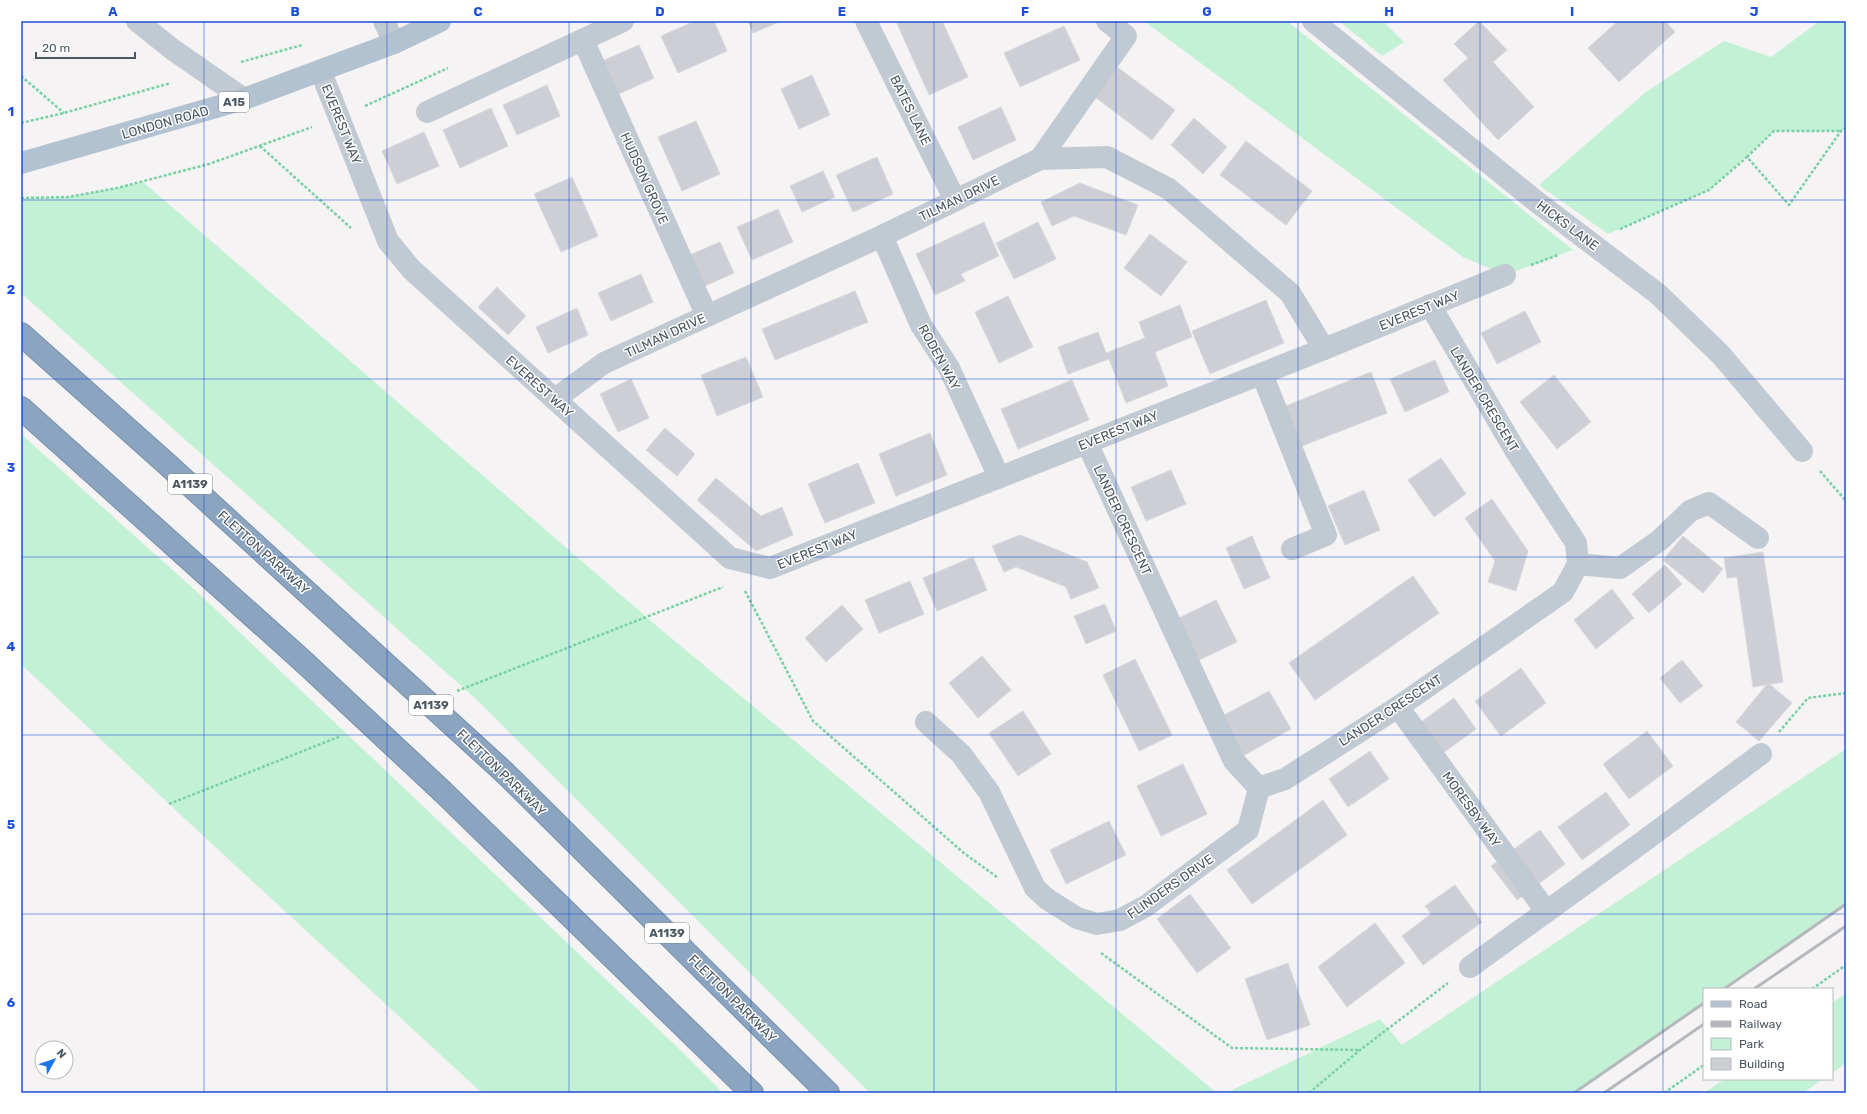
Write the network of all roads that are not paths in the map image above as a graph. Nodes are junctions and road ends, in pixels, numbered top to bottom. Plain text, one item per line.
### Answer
1 (137, 21) edge
2 (384, 21) edge
3 (440, 21) edge
4 (623, 21) edge
5 (866, 21) edge
6 (1107, 21) edge
7 (1313, 21) edge
8 (583, 40) junction
9 (394, 43) junction
10 (321, 72) junction
11 (244, 99) junction
12 (427, 112) dead end
13 (1040, 158) junction
14 (21, 163) edge
15 (955, 200) junction
16 (882, 236) junction
17 (1505, 275) road end
18 (1430, 305) junction
19 (707, 316) junction
20 (21, 334) edge
21 (1324, 349) junction
22 (1262, 374) junction
23 (555, 400) junction
24 (21, 408) edge
25 (1087, 442) junction
26 (1802, 451) road end
27 (999, 477) junction
28 (1758, 538) dead end
29 (1292, 549) dead end
30 (1578, 564) junction
31 (1398, 707) junction
32 (926, 722) dead end
33 (1761, 754) road end
34 (1259, 788) junction
35 (1546, 911) junction
36 (1470, 967) road end
37 (752, 1093) edge
38 (828, 1093) edge

1 - 11 street
2 - 9 street
3 - 9 main road, LONDON ROAD / A15
4 - 8 street
5 - 15 street, BATES LANE
6 - 13 street
7 - 26 street, HICKS LANE, bridge
8 - 12 street
8 - 19 street, HUDSON GROVE
9 - 10 main road, LONDON ROAD / A15
10 - 11 main road, LONDON ROAD / A15
10 - 23 street, EVEREST WAY
11 - 14 main road, LONDON ROAD / A15
13 - 15 street, TILMAN DRIVE
13 - 21 street, TILMAN DRIVE
15 - 16 street, TILMAN DRIVE
16 - 19 street, TILMAN DRIVE
16 - 27 street, RODEN WAY
17 - 18 street, EVEREST WAY
18 - 21 street, EVEREST WAY
18 - 30 street, LANDER CRESCENT
19 - 23 street, TILMAN DRIVE
20 - 38 highway, FLETTON PARKWAY / A1139, bridge
21 - 22 street, EVEREST WAY
22 - 25 street, EVEREST WAY
22 - 29 street
23 - 27 street, EVEREST WAY
24 - 37 highway, bridge
25 - 27 street, EVEREST WAY
25 - 34 street, LANDER CRESCENT
28 - 30 street
30 - 31 street, LANDER CRESCENT
31 - 34 street, LANDER CRESCENT
31 - 35 street, MORESBY WAY
32 - 34 street, FLINDERS DRIVE
33 - 35 street
35 - 36 street

